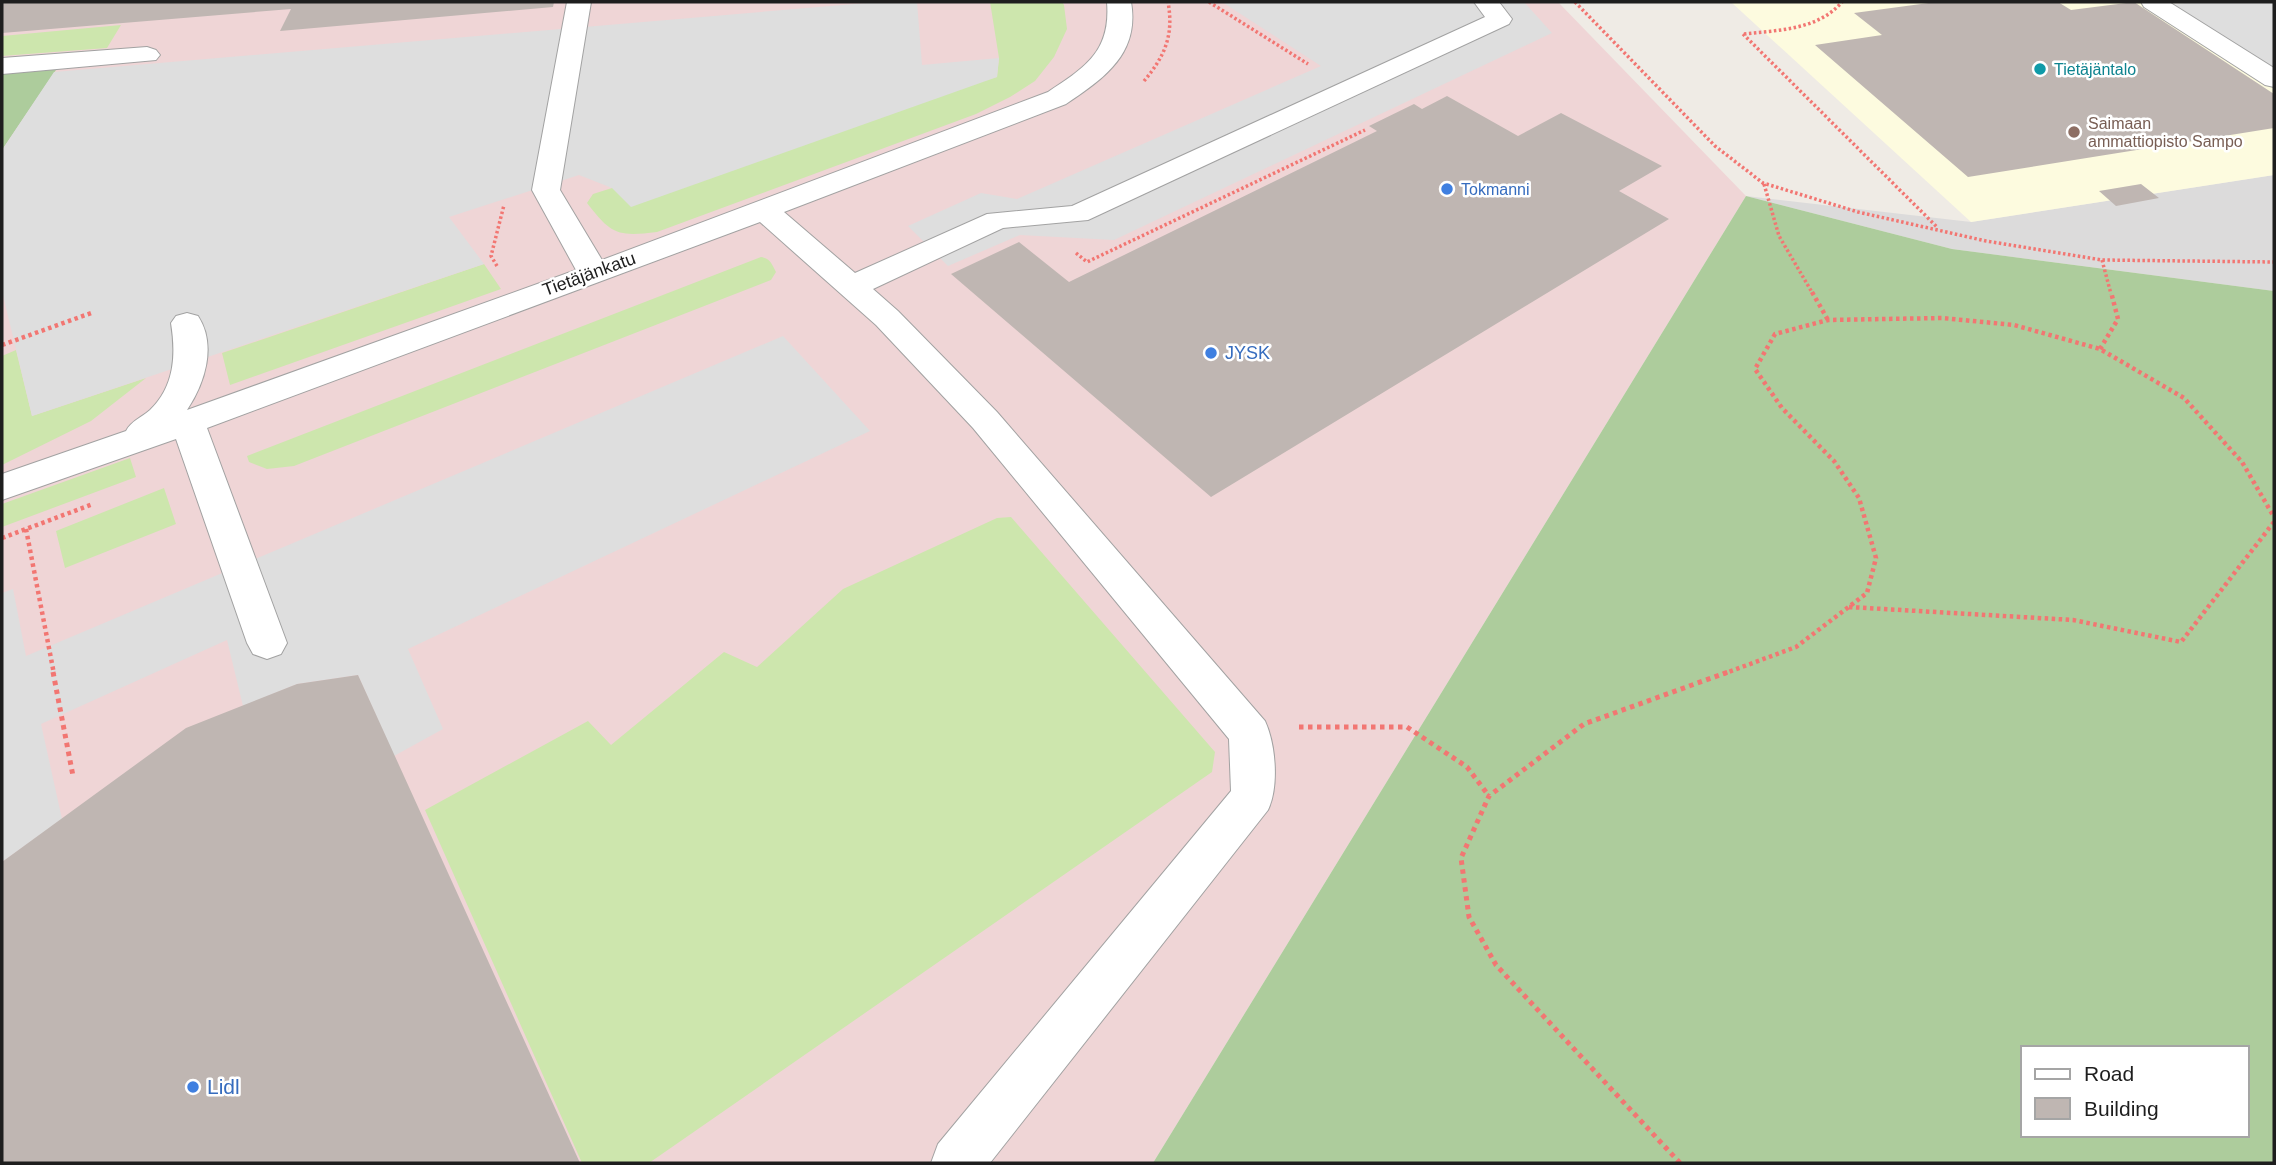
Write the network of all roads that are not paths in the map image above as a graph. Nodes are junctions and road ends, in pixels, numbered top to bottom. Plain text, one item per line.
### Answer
1 (579, 2) edge
2 (1119, 2) edge
3 (1486, 2) edge
4 (2153, 2) edge
5 (147, 55) dead end
6 (2, 66) edge
7 (2274, 79) edge
8 (764, 210) junction
9 (593, 272) junction
10 (850, 287) junction
11 (187, 323) dead end
12 (187, 422) junction
13 (86, 458) junction
14 (2, 486) edge
15 (267, 643) dead end
16 (957, 1163) edge

1 - 9 street
2 - 8 street, Tietäjänkatu
3 - 10 street
4 - 7 street
5 - 6 street
8 - 9 street, Tietäjänkatu
8 - 10 street
9 - 12 street, Tietäjänkatu
10 - 16 street
11 - 13 street
12 - 13 street, Tietäjänkatu
12 - 15 street
13 - 14 street, Tietäjänkatu

